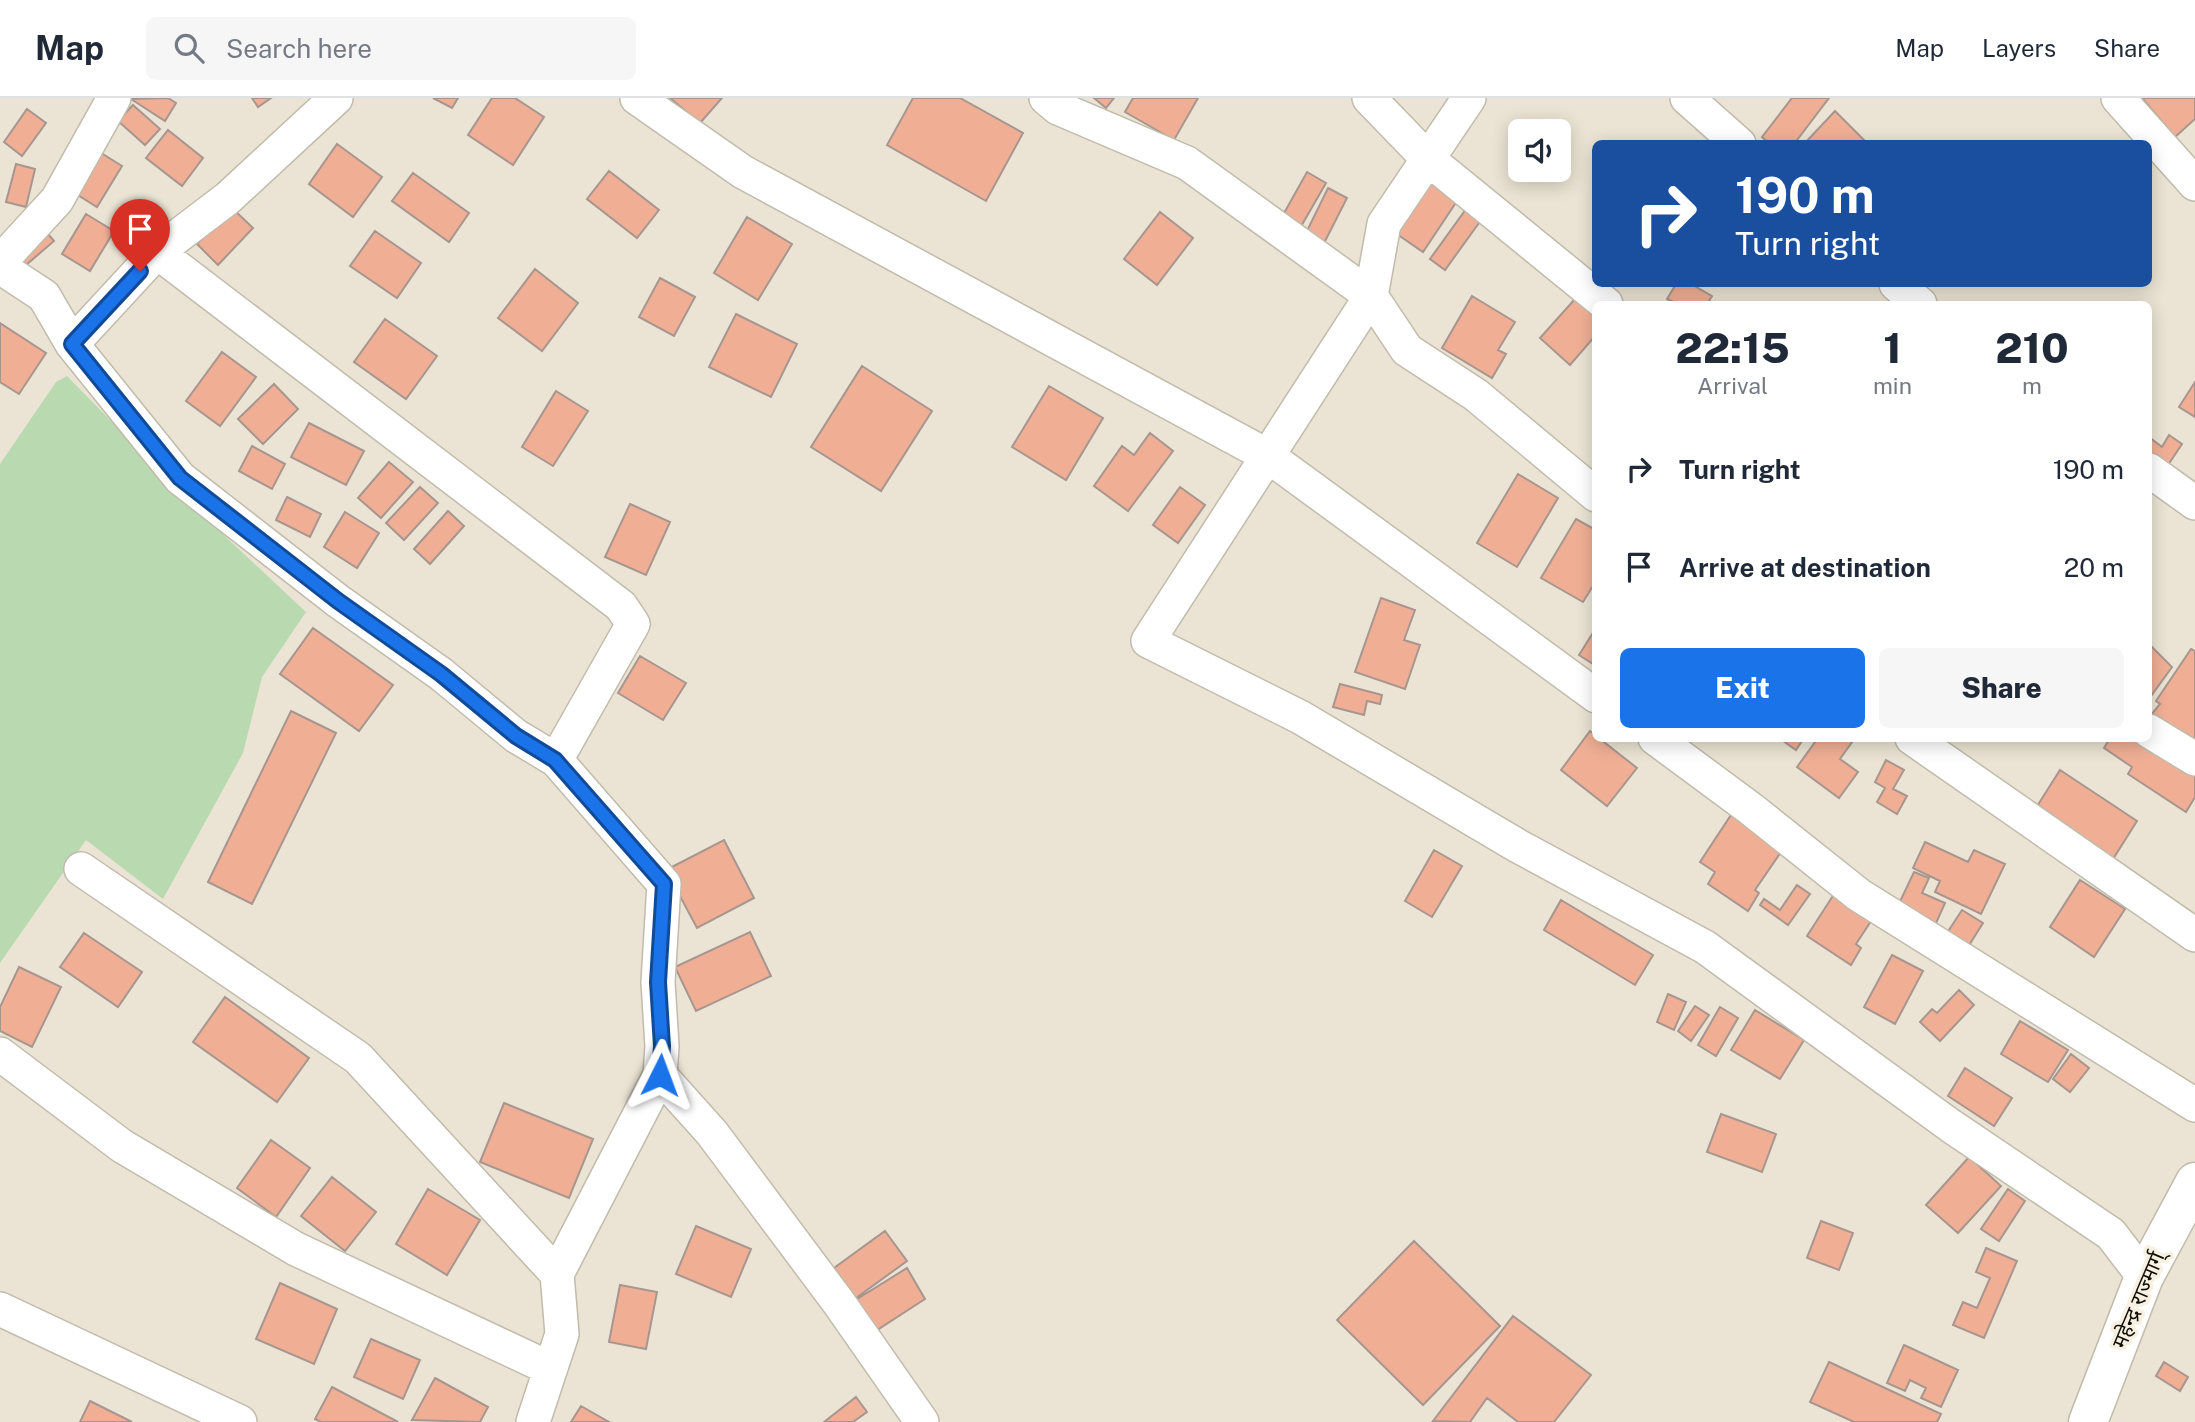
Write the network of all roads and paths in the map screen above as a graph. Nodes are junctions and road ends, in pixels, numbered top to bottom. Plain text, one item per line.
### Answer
1 (114, 98) edge
2 (336, 98) edge
3 (637, 98) edge
4 (1369, 98) edge
5 (1469, 98) edge
6 (1688, 98) edge
7 (2118, 98) edge
8 (1056, 102) edge
9 (1735, 140) edge
10 (1428, 159) junction
11 (2195, 184) edge
12 (158, 252) junction
13 (0, 264) edge
14 (1900, 287) edge
15 (1371, 296) junction
16 (1602, 301) edge
17 (1916, 301) edge
18 (72, 344) junction
19 (1268, 456) junction
20 (2152, 472) edge
21 (1592, 492) edge
22 (2195, 503) edge
23 (1592, 693) edge
24 (2152, 733) edge
25 (1660, 742) edge
26 (1918, 742) edge
27 (2195, 759) edge
28 (555, 760) junction
29 (81, 869) dead end
30 (2195, 935) edge
31 (0, 1054) edge
32 (660, 1075) junction
33 (2195, 1105) edge
34 (2195, 1182) edge
35 (557, 1274) junction
36 (2144, 1277) junction
37 (0, 1309) edge
38 (549, 1368) junction
39 (240, 1422) edge
40 (533, 1422) edge
41 (922, 1422) edge
42 (2088, 1422) edge

1 - 13 street
2 - 12 street
3 - 19 street
4 - 10 street
5 - 10 street
6 - 9 street
7 - 11 street
8 - 15 street
10 - 15 street
10 - 16 street
12 - 18 street
12 - 28 street
13 - 18 street
14 - 17 street
15 - 19 street
15 - 21 street
18 - 28 street
19 - 23 street
19 - 36 street
20 - 22 street
24 - 27 street
25 - 33 street
26 - 30 street
28 - 32 street
29 - 35 street
31 - 38 street
32 - 35 street
32 - 41 street
34 - 36 highway, महेन्द्र राज्मार्ग्
35 - 38 street
36 - 42 highway, महेन्द्र राज्मार्ग्
37 - 39 street
38 - 40 street

